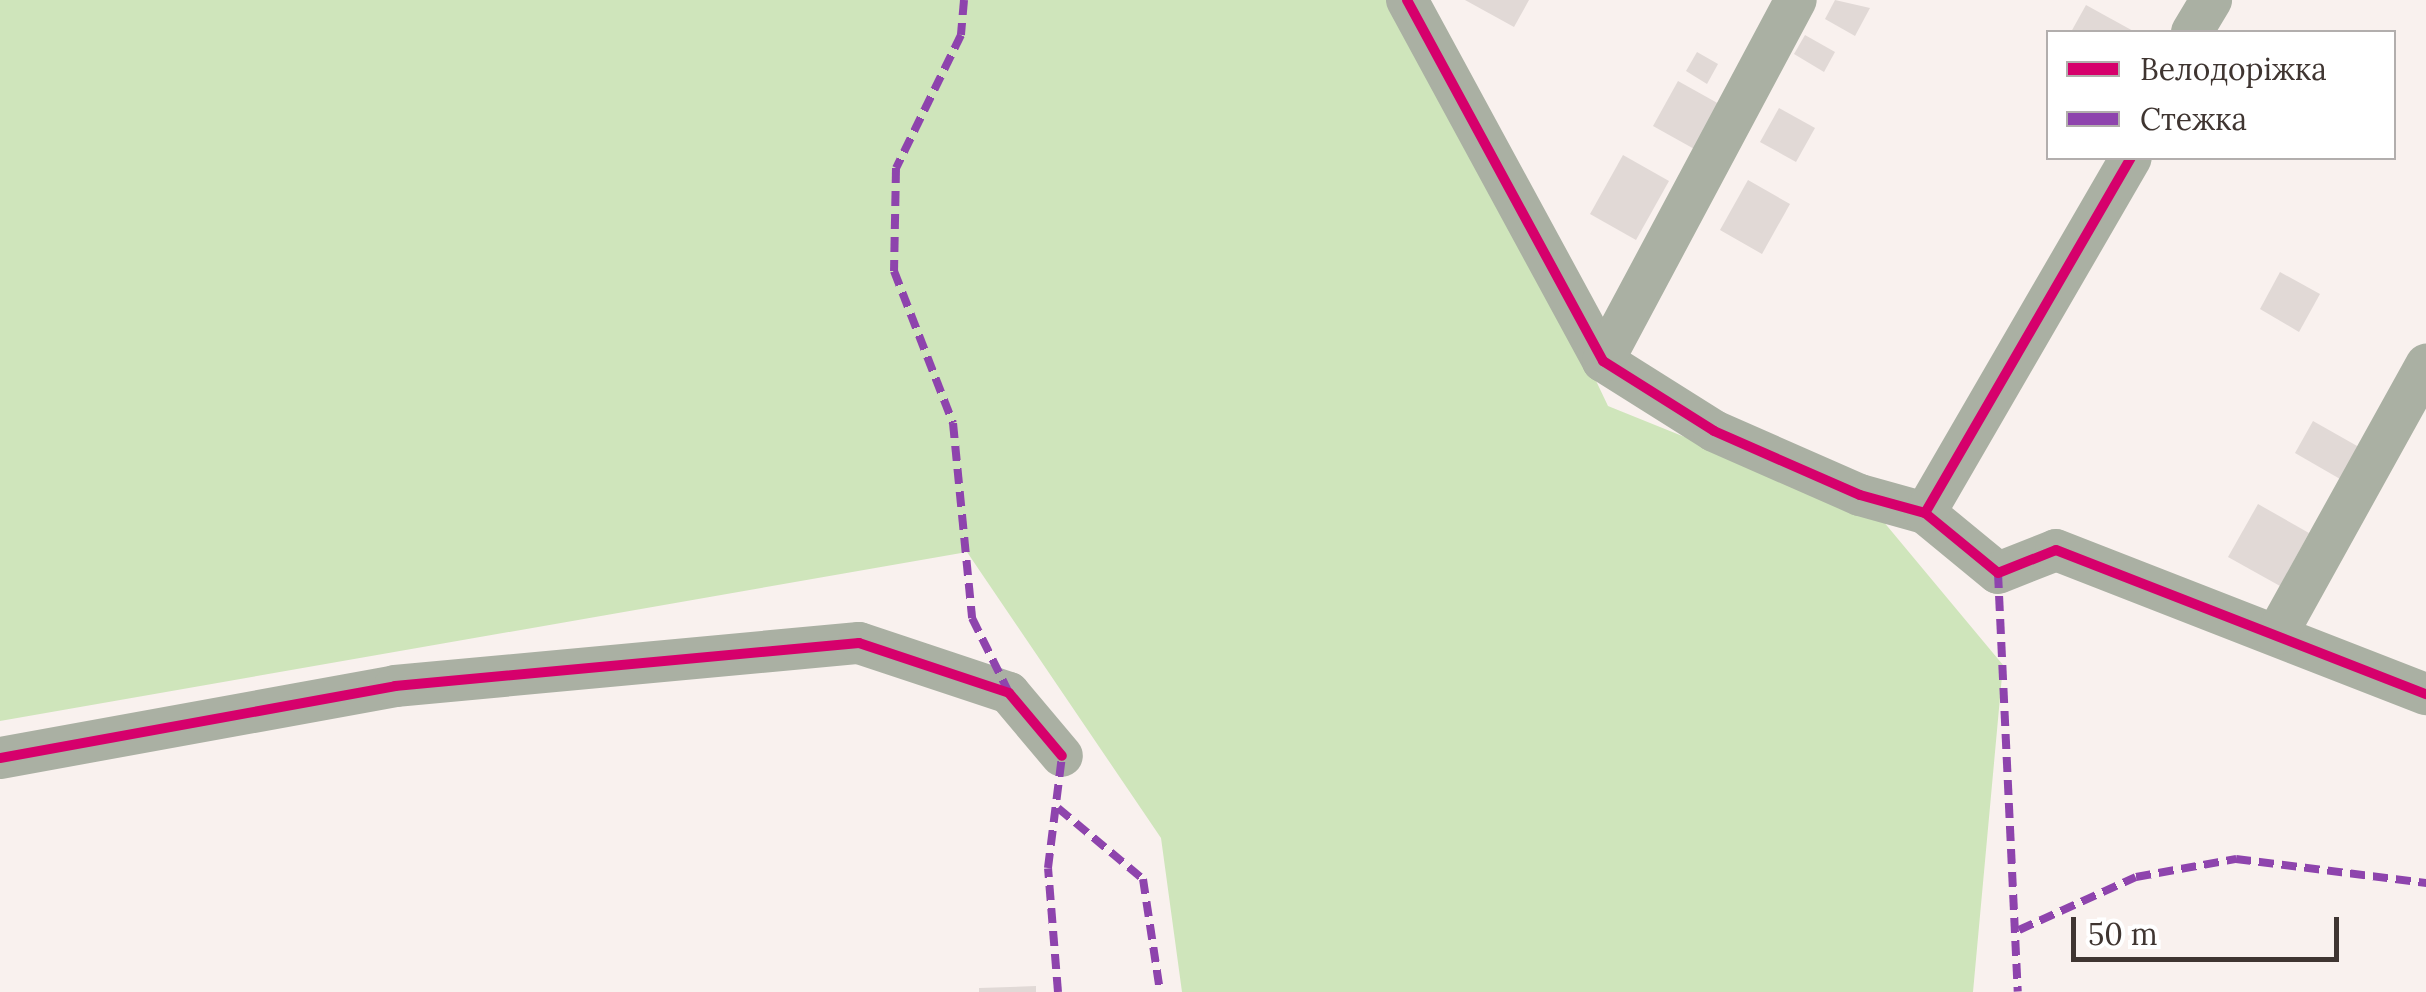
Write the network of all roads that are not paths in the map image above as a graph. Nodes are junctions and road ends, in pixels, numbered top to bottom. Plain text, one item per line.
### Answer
1 (1407, 0) edge
2 (1796, 0) edge
3 (2211, 0) edge
4 (2193, 30) edge
5 (2131, 160) edge
6 (1603, 361) junction
7 (2426, 365) edge
8 (1925, 512) junction
9 (2277, 634) junction
10 (2426, 694) edge
11 (1062, 756) dead end
12 (0, 758) edge

1 - 6 street
2 - 6 street
3 - 4 street
5 - 8 street
6 - 8 street
7 - 9 street
8 - 9 street
9 - 10 street
11 - 12 street

